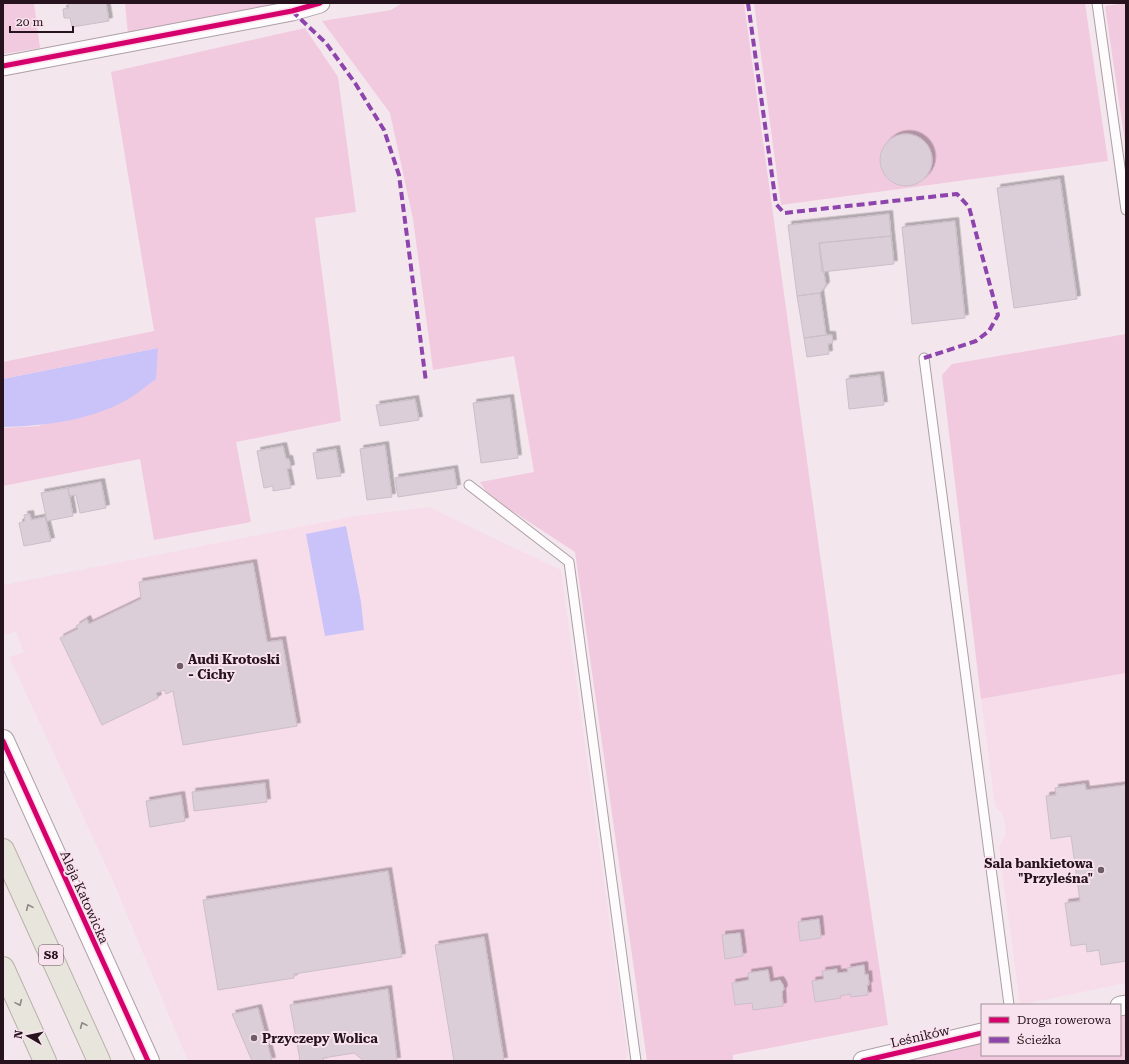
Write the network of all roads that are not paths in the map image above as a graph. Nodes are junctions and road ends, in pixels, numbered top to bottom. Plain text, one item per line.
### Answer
1 (320, 3) edge
2 (1097, 3) edge
3 (291, 7) edge
4 (3, 66) edge
5 (1126, 210) edge
6 (924, 358) dead end
7 (469, 485) dead end
8 (3, 741) edge
9 (3, 850) edge
10 (3, 968) edge
11 (1009, 1004) edge
12 (981, 1033) edge
13 (45, 1061) edge
14 (99, 1061) edge
15 (148, 1061) edge
16 (636, 1061) edge
17 (863, 1061) edge

1 - 3 street
2 - 5 lane
3 - 4 street
6 - 11 lane
7 - 16 lane
8 - 15 street, Aleja Katowicka
14 -> 9 highway, S8
10 -> 13 highway
12 - 17 street, Leśników

